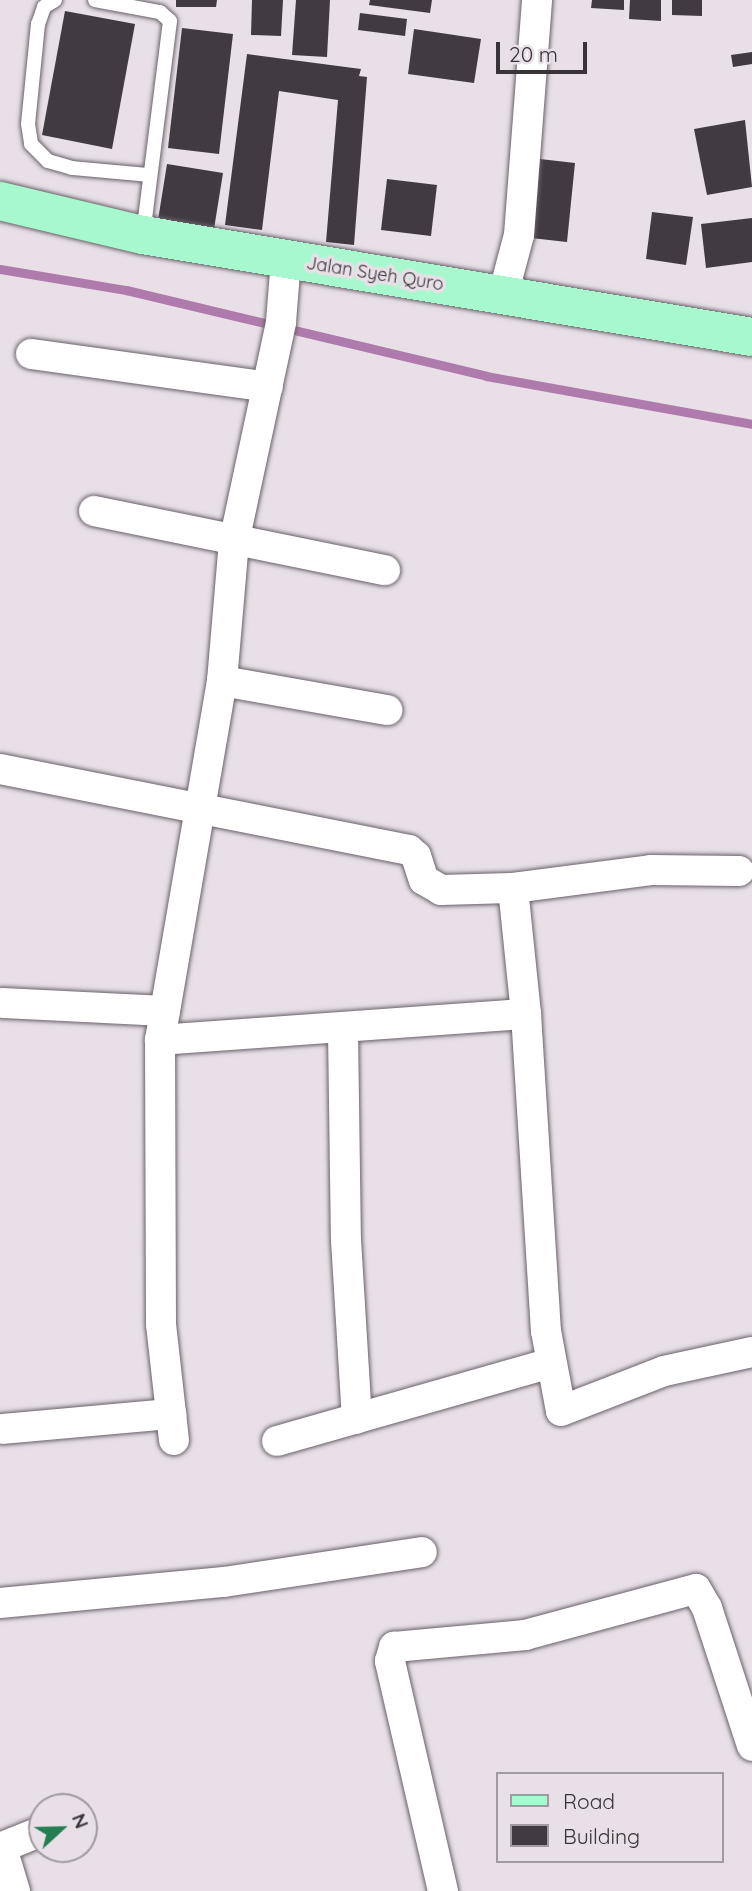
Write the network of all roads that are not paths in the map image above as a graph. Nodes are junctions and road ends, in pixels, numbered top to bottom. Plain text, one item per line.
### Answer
1 (55, 0) edge
2 (95, 0) edge
3 (537, 0) edge
4 (149, 175) junction
5 (0, 201) edge
6 (143, 235) junction
7 (286, 260) junction
8 (503, 295) junction
9 (752, 337) edge
10 (31, 354) dead end
11 (268, 387) junction
12 (94, 511) dead end
13 (234, 542) junction
14 (385, 570) dead end
15 (222, 681) junction
16 (387, 710) dead end
17 (0, 769) edge
18 (199, 812) junction
19 (739, 871) dead end
20 (513, 888) junction
21 (2, 1003) dead end
22 (526, 1014) junction
23 (162, 1025) junction
24 (343, 1030) junction
25 (752, 1352) edge
26 (551, 1363) junction
27 (357, 1419) junction
28 (2, 1429) edge
29 (276, 1441) dead end
30 (422, 1552) dead end
31 (0, 1603) edge
32 (752, 1746) edge
33 (28, 1837) edge
34 (1, 1848) edge
35 (15, 1891) edge
36 (443, 1891) edge

1 - 4 lane
2 - 4 lane
3 - 8 street
4 - 6 lane
5 - 6 main road, Jalan Syeh Quro
6 - 7 main road, Jalan Syeh Quro
7 - 8 main road, Jalan Syeh Quro
7 - 11 street
8 - 9 main road, Jalan Syeh Quro
10 - 11 street
11 - 13 street
12 - 13 street
13 - 14 street
13 - 15 street
15 - 16 street
15 - 18 street
17 - 18 street
18 - 20 street
18 - 23 street
19 - 20 street
20 - 22 street
21 - 23 street
22 - 24 street
22 - 26 street
23 - 24 street
23 - 28 street
24 - 27 street
25 - 26 street
26 - 27 street
27 - 29 street
30 - 31 street
32 - 36 street
33 - 34 street
34 - 35 street

